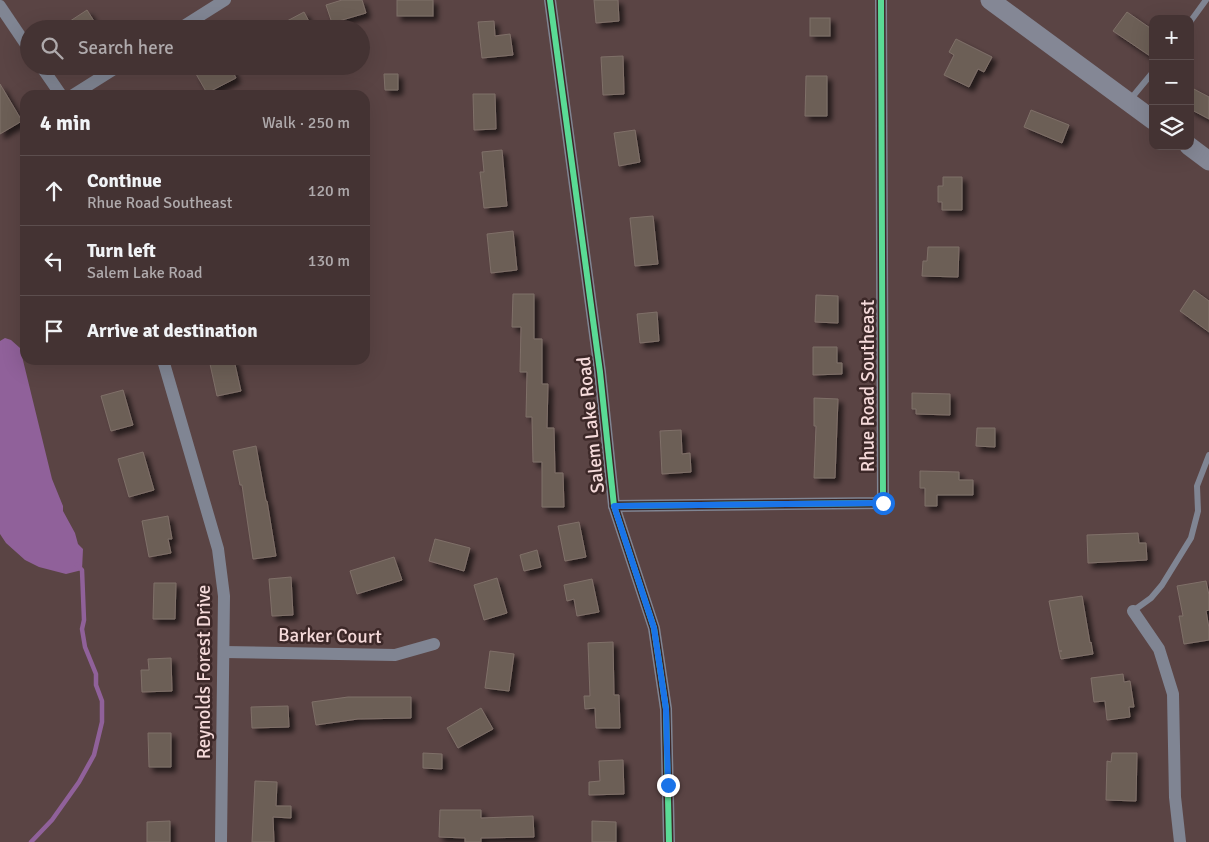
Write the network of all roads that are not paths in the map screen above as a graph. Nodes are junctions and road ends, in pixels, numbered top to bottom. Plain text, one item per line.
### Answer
1 (225, 0) edge
2 (550, 0) edge
3 (881, 0) edge
4 (990, 0) edge
5 (1206, 0) edge
6 (0, 6) edge
7 (1194, 16) edge
8 (193, 20) edge
9 (20, 36) edge
10 (47, 75) edge
11 (105, 75) edge
12 (1149, 77) edge
13 (58, 90) edge
14 (81, 90) edge
15 (1128, 102) junction
16 (1149, 117) edge
17 (1194, 150) edge
18 (1209, 161) edge
19 (164, 365) edge
20 (1209, 455) edge
21 (614, 506) junction
22 (1133, 611) joint
23 (434, 644) dead end
24 (224, 652) junction
25 (221, 842) edge
26 (669, 842) edge
27 (1180, 842) edge

1 - 8 street
2 - 21 street, Salem Lake Road
3 - 21 street, Rhue Road Southeast
4 - 15 main road
5 - 7 lane
6 - 9 street
10 - 13 street
11 - 14 street
12 - 15 lane
15 - 16 main road
17 - 18 main road
19 - 24 street, Reynolds Forest Drive
20 - 22 lane
21 - 26 street, Salem Lake Road
22 - 27 street
23 - 24 street, Barker Court
24 - 25 street, Reynolds Forest Drive

